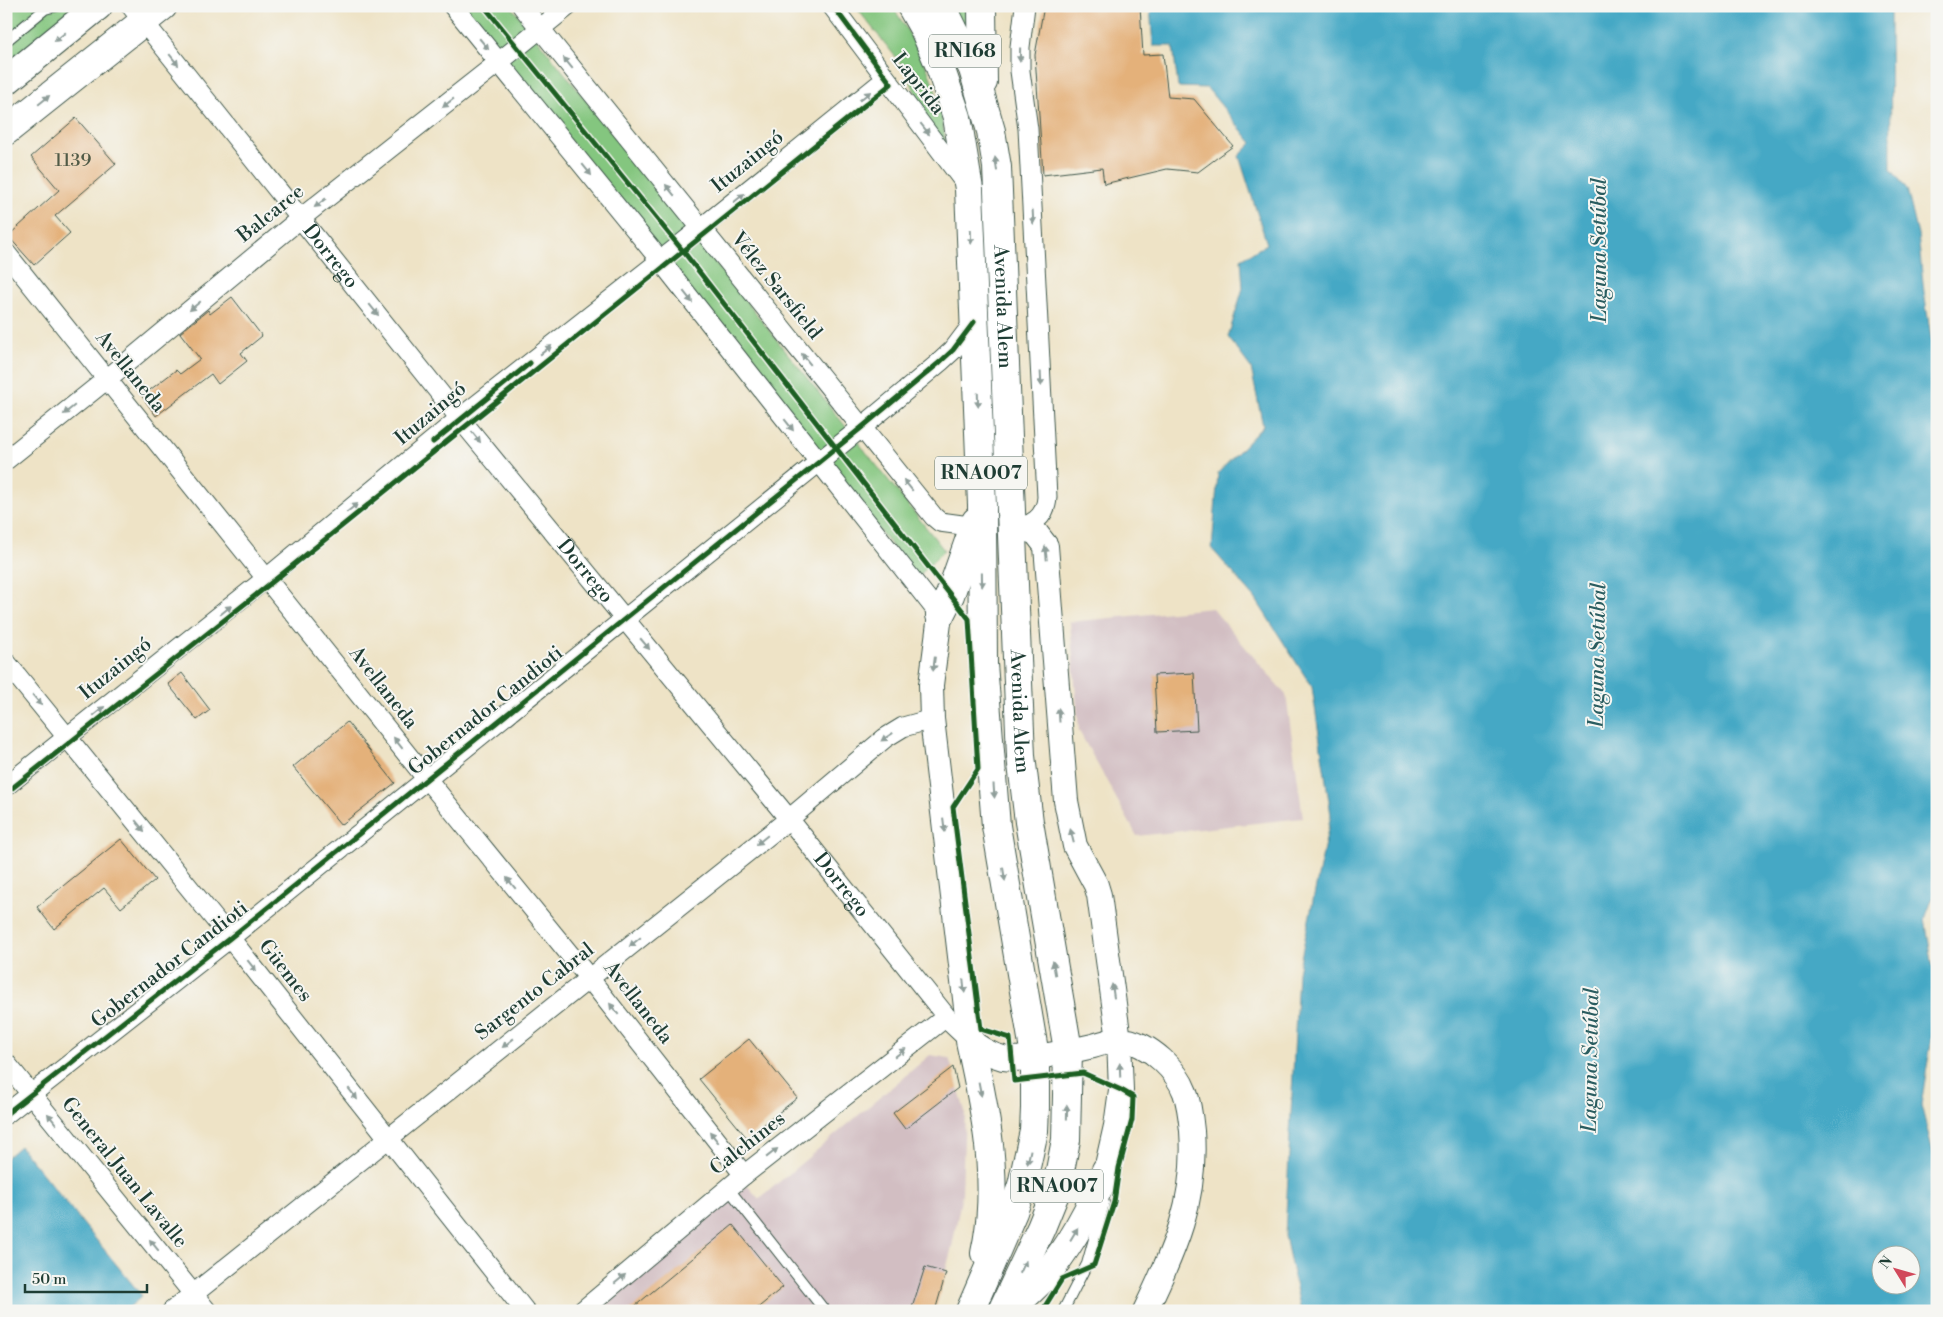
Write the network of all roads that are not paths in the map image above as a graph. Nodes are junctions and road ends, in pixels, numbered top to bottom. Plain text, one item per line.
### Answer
1 (57, 6) edge
2 (98, 6) edge
3 (453, 6) edge
4 (522, 6) edge
5 (568, 6) edge
6 (832, 6) edge
7 (910, 6) edge
8 (942, 6) edge
9 (982, 6) edge
10 (1024, 6) edge
11 (146, 12) edge
12 (540, 28) junction
13 (6, 41) edge
14 (499, 62) junction
15 (886, 79) junction
16 (6, 81) edge
17 (982, 98) junction
18 (6, 131) edge
19 (969, 189) junction
20 (301, 218) junction
21 (701, 228) junction
22 (6, 253) edge
23 (660, 260) junction
24 (974, 322) junction
25 (107, 379) junction
26 (460, 418) junction
27 (861, 428) junction
28 (6, 460) edge
29 (817, 461) junction
30 (979, 521) junction
31 (1016, 527) junction
32 (267, 578) junction
33 (940, 615) junction
34 (624, 618) junction
35 (6, 662) edge
36 (932, 719) junction
37 (68, 736) junction
38 (426, 778) junction
39 (6, 786) edge
40 (790, 818) junction
41 (230, 938) junction
42 (590, 978) junction
43 (946, 1017) junction
44 (1120, 1040) junction
45 (970, 1041) junction
46 (1068, 1050) junction
47 (1035, 1056) junction
48 (6, 1063) edge
49 (31, 1093) junction
50 (6, 1114) edge
51 (388, 1138) junction
52 (1106, 1170) junction
53 (744, 1175) junction
54 (728, 1188) junction
55 (193, 1294) junction
56 (971, 1309) edge
57 (172, 1311) edge
58 (207, 1311) edge
59 (525, 1311) edge
60 (582, 1311) edge
61 (825, 1311) edge
62 (1002, 1311) edge
63 (1009, 1311) edge
64 (1062, 1311) edge
65 (1145, 1311) edge

1 - 13 lane
2 -> 16 main road
3 -> 14 street
4 - 12 street, Vélez Sarsfield
5 - 12 street, Balcarce
6 - 15 street, Laprida
7 - 19 main road, RNA007
8 - 17 main road, RN168
9 - 17 main road
10 -> 31 street
18 -> 11 main road
11 -> 20 street, Dorrego
12 - 14 street, Balcarce
21 -> 12 street, Vélez Sarsfield
14 -> 20 street, Balcarce
14 -> 23 street
15 -> 19 street, Laprida
21 -> 15 street, Ituzaingó
31 -> 17 main road, Avenida Alem / RNA007
19 -> 24 main road, Avenida Alem / RNA007
20 -> 25 street, Balcarce
20 -> 26 street, Dorrego
21 - 23 street, Ituzaingó
27 -> 21 street, Vélez Sarsfield
22 - 25 street, Avellaneda
26 -> 23 street, Ituzaingó
23 -> 29 street
24 - 27 street, Gobernador Candioti
24 -> 30 main road, Avenida Alem / RNA007
25 -> 28 street, Balcarce
25 - 32 street, Avellaneda
32 -> 26 street, Ituzaingó
26 -> 34 street, Dorrego
27 - 29 street, Gobernador Candioti
30 -> 27 street, Vélez Sarsfield
29 - 33 street
29 - 34 street, Gobernador Candioti
30 - 31 street
30 - 33 main road
30 -> 47 main road, Avenida Alem / RNA007
44 -> 31 street
46 -> 31 main road, Avenida Alem / RNA007
37 -> 32 street, Ituzaingó
38 -> 32 street, Avellaneda
33 -> 36 street
34 - 38 street, Gobernador Candioti
34 -> 40 street, Dorrego
35 -> 37 street, Güemes
36 -> 40 street, Sargento Cabral
36 -> 45 street
37 - 39 street, Ituzaingó
37 -> 41 street, Güemes
38 - 41 street, Gobernador Candioti
42 -> 38 street, Avellaneda
40 -> 42 street, Sargento Cabral
40 - 43 street, Dorrego
41 - 49 street, Gobernador Candioti
41 -> 51 street, Güemes
42 -> 51 street, Sargento Cabral
53 -> 42 street, Avellaneda
43 - 45 street, Dorrego
53 -> 43 street, Calchines
44 - 46 street, Dorrego
52 -> 44 street
44 - 65 street
45 - 47 street, Dorrego
45 -> 56 main road
46 - 47 street, Dorrego
62 -> 46 main road, Avenida Alem / RNA007
47 -> 56 main road, Avenida Alem / RNA007
48 - 49 street, General Juan Lavalle
49 - 50 street, Gobernador Candioti
55 -> 49 street, General Juan Lavalle
51 - 55 street, Sargento Cabral
51 - 59 street, Güemes
63 -> 52 main road
52 - 64 lane
53 - 54 street, Calchines
60 -> 54 street, Calchines
54 - 61 lane
55 - 57 street, Sargento Cabral
55 - 58 street, General Juan Lavalle

